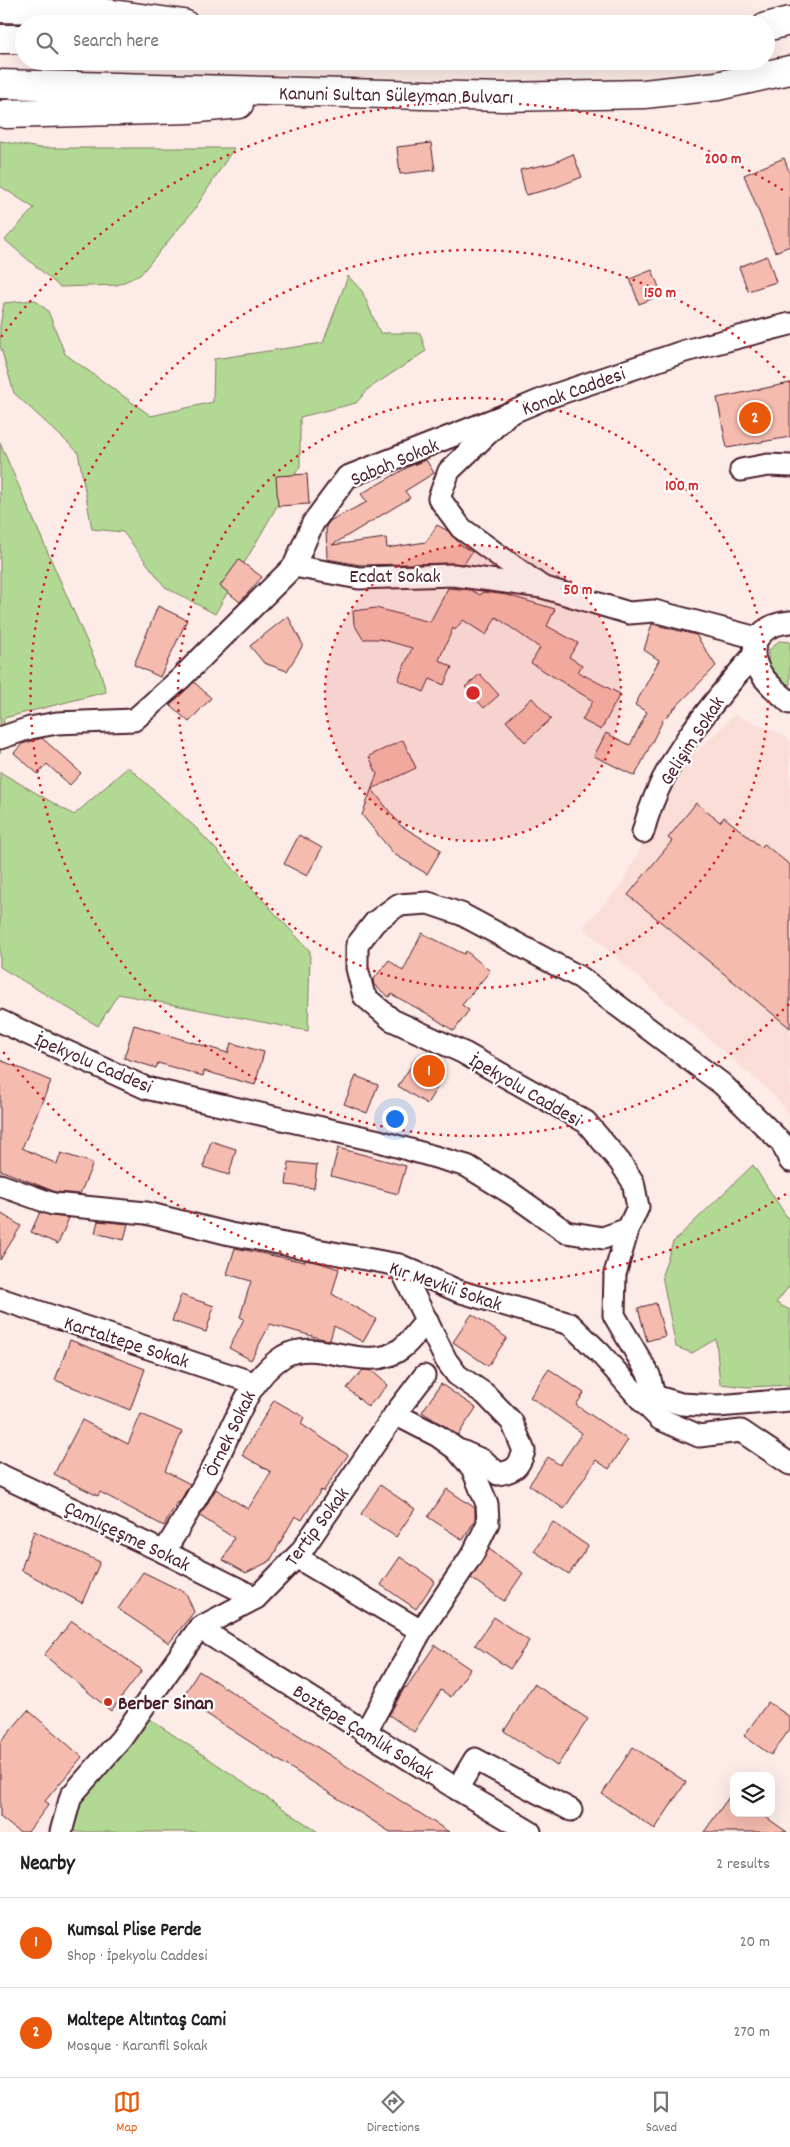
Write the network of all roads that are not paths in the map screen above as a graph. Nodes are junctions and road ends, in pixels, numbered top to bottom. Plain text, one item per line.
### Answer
1 (0, 8) edge
2 (120, 15) edge
3 (790, 21) edge
4 (775, 25) edge
5 (0, 39) edge
6 (15, 39) edge
7 (790, 70) edge
8 (0, 84) edge
9 (355, 93) junction
10 (6, 114) dead end
11 (790, 324) edge
12 (508, 414) junction
13 (790, 458) edge
14 (768, 465) junction
15 (790, 466) edge
16 (740, 470) dead end
17 (790, 475) edge
18 (294, 566) junction
19 (542, 587) junction
20 (790, 622) edge
21 (755, 647) junction
22 (790, 703) edge
23 (0, 738) edge
24 (643, 832) dead end
25 (0, 1021) edge
26 (790, 1160) edge
27 (0, 1185) edge
28 (628, 1228) junction
29 (399, 1266) junction
30 (0, 1299) edge
31 (427, 1320) junction
32 (424, 1376) dead end
33 (254, 1383) junction
34 (649, 1399) junction
35 (790, 1400) edge
36 (395, 1414) junction
37 (456, 1449) junction
38 (790, 1464) edge
39 (0, 1475) edge
40 (164, 1552) junction
41 (296, 1557) junction
42 (256, 1598) junction
43 (200, 1628) junction
44 (421, 1631) junction
45 (365, 1733) junction
46 (457, 1789) junction
47 (571, 1810) dead end
48 (61, 1832) edge
49 (530, 1832) edge

1 - 2 main road
3 - 4 main road
5 - 6 main road
7 - 9 main road, Kanuni Sultan Süleyman Bulvarı
8 - 9 main road, Kanuni Sultan Süleyman Bulvarı
9 - 10 main road
11 - 12 street, Konak Caddesi
12 - 18 street, Sabah Sokak
12 - 19 street, Konak Caddesi
13 - 14 street
14 - 15 street
14 - 16 street
14 - 17 street
18 - 19 street, Ecdat Sokak
18 - 23 street
19 - 21 street, Ecdat Sokak
20 - 21 street, Gelişim Sokak
21 - 22 street
21 - 24 street, Gelişim Sokak
25 - 28 street, İpekyolu Caddesi
26 - 28 street, İpekyolu Caddesi
27 - 29 street, Kır Mevkii Sokak
28 - 34 street
29 - 31 street
29 - 34 street, Kır Mevkii Sokak
30 - 33 street, Kartaltepe Sokak
31 - 33 street, Örnek Sokak
31 - 37 street
32 - 36 street, Tertip Sokak
33 - 40 street, Örnek Sokak
34 - 35 street
34 - 38 street, Kır Mevkii Sokak
36 - 37 street
36 - 41 street, Tertip Sokak
37 - 44 street
39 - 40 street, Çamlıçeşme Sokak
40 - 42 street, Çamlıçeşme Sokak
41 - 42 street, Tertip Sokak
41 - 44 street
42 - 43 street, Tertip Sokak
43 - 45 street, Boztepe Çamlık Sokak
43 - 48 street, Tertip Sokak
44 - 45 street
45 - 46 street, Boztepe Çamlık Sokak
46 - 47 street
46 - 49 street, Boztepe Çamlık Sokak

